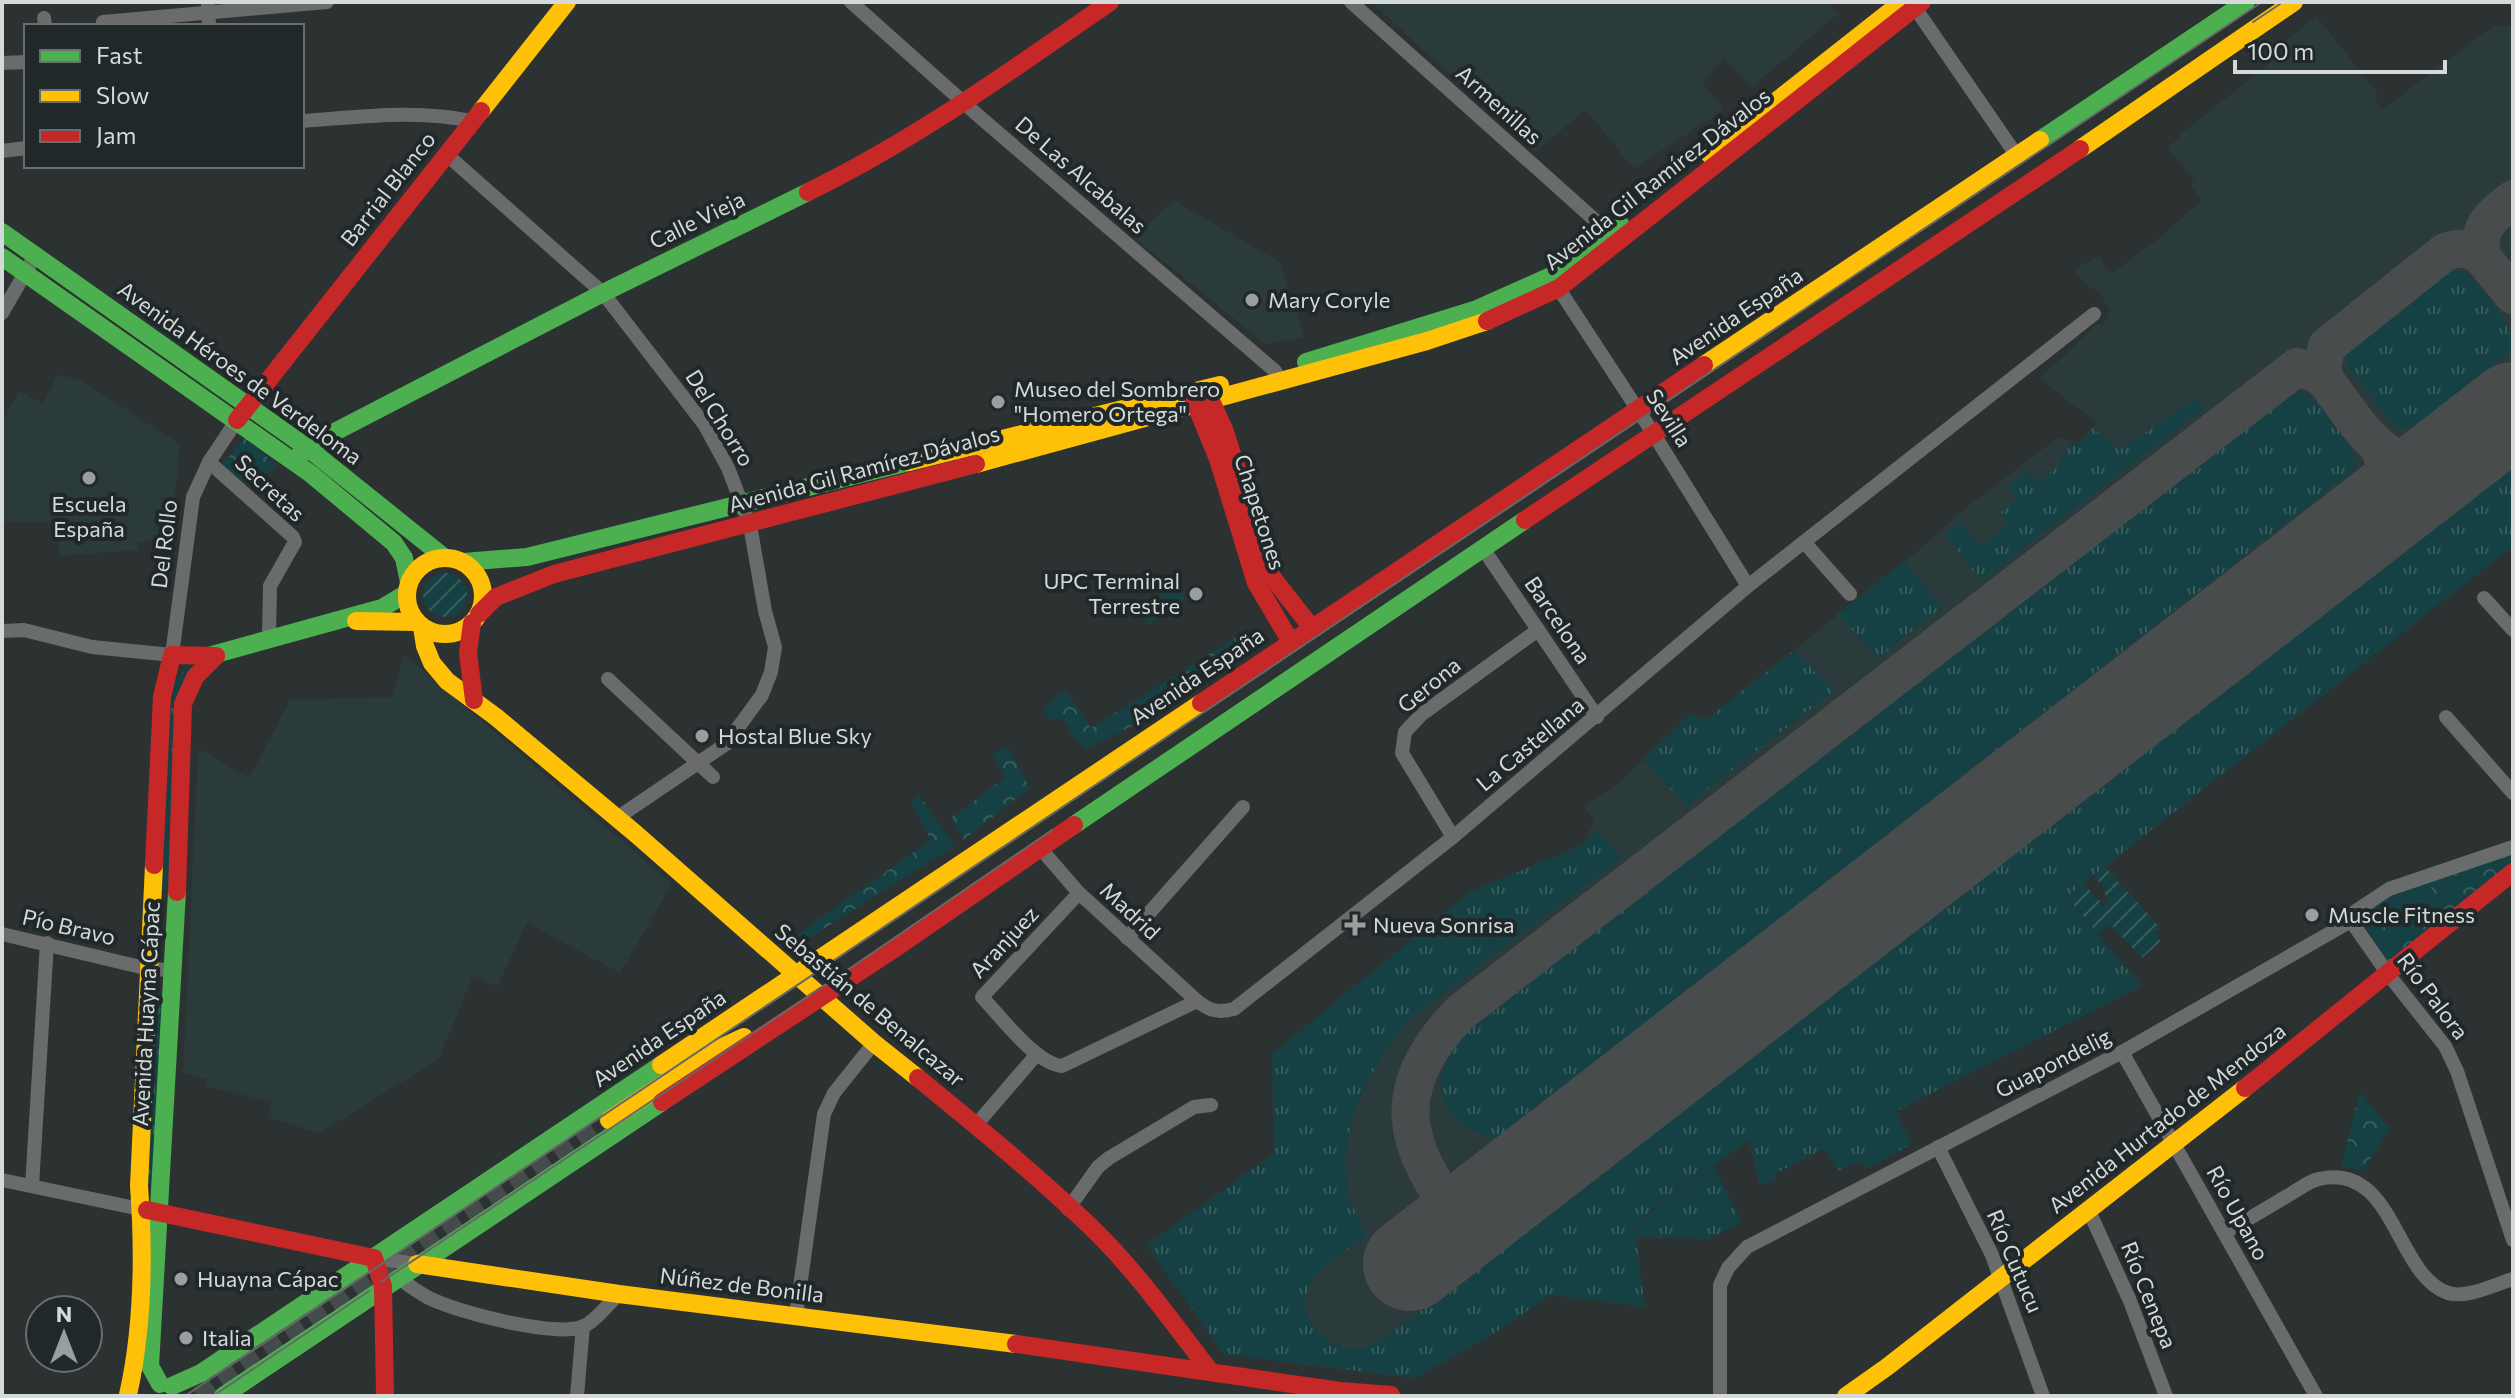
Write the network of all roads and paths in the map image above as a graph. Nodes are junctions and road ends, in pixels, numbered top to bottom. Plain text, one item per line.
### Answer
1 (327, 2) edge
2 (567, 2) edge
3 (1110, 2) edge
4 (1351, 2) edge
5 (2246, 2) edge
6 (2294, 2) edge
7 (854, 3) edge
8 (1912, 3) edge
9 (209, 13) edge
10 (103, 22) dead end
11 (24, 62) edge
12 (2, 63) edge
13 (965, 102) junction
14 (304, 121) edge
15 (472, 121) junction
16 (24, 148) edge
17 (2, 151) edge
18 (446, 154) junction
19 (2017, 156) junction
20 (2, 232) edge
21 (1613, 237) junction
22 (36, 254) junction
23 (2, 257) edge
24 (24, 271) junction
25 (1555, 282) junction
26 (603, 293) junction
27 (2, 313) edge
28 (2094, 314) dead end
29 (1277, 376) junction
30 (1201, 396) junction
31 (1638, 410) junction
32 (242, 413) junction
33 (1653, 433) junction
34 (309, 449) junction
35 (293, 460) junction
36 (209, 462) junction
37 (744, 504) junction
38 (750, 525) junction
39 (1804, 542) junction
40 (1482, 547) junction
41 (454, 560) junction
42 (1748, 586) junction
43 (408, 587) junction
44 (1850, 594) dead end
45 (2484, 598) dead end
46 (476, 618) junction
47 (337, 622) junction
48 (2511, 623) edge
49 (420, 624) junction
50 (1312, 628) junction
51 (1538, 630) junction
52 (2, 631) edge
53 (269, 638) junction
54 (1291, 642) junction
55 (172, 655) junction
56 (216, 656) junction
57 (167, 678) junction
58 (608, 679) dead end
59 (474, 700) junction
60 (1597, 717) junction
61 (2446, 717) dead end
62 (697, 762) junction
63 (713, 777) dead end
64 (2513, 793) edge
65 (1243, 807) dead end
66 (617, 818) junction
67 (1453, 837) junction
68 (2513, 847) edge
69 (1040, 848) junction
70 (2513, 872) edge
71 (152, 892) junction
72 (177, 893) junction
73 (1079, 893) junction
74 (2351, 921) junction
75 (2, 934) edge
76 (1127, 938) junction
77 (47, 943) junction
78 (149, 969) junction
79 (173, 970) junction
80 (2388, 974) junction
81 (797, 975) junction
82 (823, 995) junction
83 (1197, 1001) junction
84 (804, 1008) junction
85 (874, 1043) junction
86 (2122, 1052) junction
87 (1037, 1054) junction
88 (1211, 1105) dead end
89 (609, 1120) tunnel mouth
90 (976, 1125) junction
91 (2174, 1143) junction
92 (1938, 1147) junction
93 (2, 1180) edge
94 (32, 1186) junction
95 (1068, 1209) junction
96 (149, 1211) junction
97 (2089, 1211) junction
98 (2224, 1233) junction
99 (2513, 1240) edge
100 (374, 1258) junction
101 (417, 1264) junction
102 (355, 1270) junction
103 (2000, 1276) junction
104 (2513, 1279) edge
105 (390, 1282) junction
106 (619, 1294) junction
107 (796, 1316) junction
108 (583, 1326) junction
109 (1210, 1371) junction
110 (173, 1389) edge
111 (1288, 1390) edge
112 (1344, 1394) edge
113 (128, 1396) edge
114 (223, 1396) edge
115 (385, 1396) edge
116 (577, 1396) edge
117 (1390, 1396) edge
118 (1403, 1396) edge
119 (1720, 1396) edge
120 (1846, 1396) edge
121 (2043, 1396) edge
122 (2166, 1396) edge
123 (2316, 1396) edge

1 - 9 street
2 - 15 main road, Barrial Blanco
3 - 13 main road, Calle Vieja
4 - 21 street, Armenillas
5 - 19 main road, Avenida España
6 - 33 main road, Avenida España
7 - 13 street, De Las Alcabalas
8 - 19 street
8 - 21 main road, Avenida Gil Ramírez Dávalos
9 - 10 street
11 - 12 street
13 - 26 main road, Calle Vieja
13 - 29 street, De Las Alcabalas
14 - 15 street
15 - 18 main road, Barrial Blanco
16 - 17 street
18 - 26 street, Del Chorro
18 - 32 main road, Barrial Blanco
19 - 31 main road, Avenida España
20 - 22 main road, Avenida Héroes de Verdeloma
21 - 25 main road, Avenida Gil Ramírez Dávalos
22 - 24 street
22 - 32 main road, Avenida Héroes de Verdeloma
23 - 24 main road, Avenida Héroes de Verdeloma
24 - 27 street
24 - 32 main road, Avenida Héroes de Verdeloma
25 - 29 main road, Avenida Gil Ramírez Dávalos
25 - 31 street, Sevilla
26 - 34 main road, Calle Vieja
26 - 37 street, Del Chorro
28 - 39 street, La Castellana
29 - 30 main road, Avenida Gil Ramírez Dávalos
30 - 37 main road, Avenida Gil Ramírez Dávalos
30 - 38 main road, Avenida Gil Ramírez Dávalos
30 - 50 main road, Chapetones
30 - 54 main road, Chapetones
31 - 33 street, Sevilla
31 - 50 main road, Avenida España
32 - 34 main road, Avenida Héroes de Verdeloma
32 - 35 main road, Avenida Héroes de Verdeloma
32 - 36 street, Del Rollo
33 - 40 main road, Avenida España
33 - 42 street, Sevilla
34 - 35 main road, Calle Vieja
34 - 41 main road, Avenida Héroes de Verdeloma
35 - 43 main road, Avenida Héroes de Verdeloma
36 - 53 street, Secretas
36 - 55 street, Del Rollo
37 - 38 street, Del Chorro
37 - 41 main road, Avenida Gil Ramírez Dávalos
38 - 46 main road, Avenida Gil Ramírez Dávalos
38 - 62 street, Del Chorro
39 - 42 street, La Castellana
39 - 44 street
40 - 51 street, Barcelona
40 - 69 main road, Avenida España
41 - 43 main road, Avenida Gil Ramírez Dávalos
41 - 46 main road
42 - 60 street, La Castellana
43 - 47 main road, Avenida Gil Ramírez Dávalos
43 - 49 main road
45 - 48 street
46 - 49 main road, Avenida Gil Ramírez Dávalos
46 - 59 main road
47 - 49 main road, Avenida Gil Ramírez Dávalos
47 - 53 main road, Avenida Gil Ramírez Dávalos
49 - 59 main road, Sebastián de Benalcazar
50 - 54 main road, Avenida España
51 - 60 street, Barcelona
51 - 67 street, Gerona
52 - 55 street
53 - 56 main road, Avenida Gil Ramírez Dávalos
54 - 81 main road, Avenida España
55 - 56 main road
55 - 57 main road, Avenida Huayna Cápac
56 - 57 main road, Avenida Gil Ramírez Dávalos
56 - 72 main road, Avenida Huayna Cápac
57 - 71 main road, Avenida Huayna Cápac
58 - 62 street
59 - 66 main road, Sebastián de Benalcazar
60 - 67 street, La Castellana
61 - 64 street
62 - 63 street
62 - 66 street, Del Chorro
65 - 76 street
66 - 81 main road, Sebastián de Benalcazar
67 - 83 street, La Castellana
68 - 74 street, Guapondelig
69 - 73 street, Madrid
69 - 82 main road, Avenida España
70 - 80 main road, Avenida Hurtado de Mendoza
71 - 72 main road
71 - 78 main road, Avenida Huayna Cápac
72 - 79 main road, Avenida Huayna Cápac
73 - 76 street, Madrid
73 - 87 street, Aranjuez
74 - 80 street, Río Palora
74 - 86 street, Guapondelig
75 - 77 street, Pío Bravo
76 - 83 street, Madrid
77 - 78 street, Pío Bravo
77 - 94 street
78 - 79 street, Pío Bravo
78 - 96 main road, Avenida Huayna Cápac
79 - 96 main road, Avenida Huayna Cápac
80 - 91 main road, Avenida Hurtado de Mendoza
80 - 99 street, Río Palora
81 - 82 main road, Sebastián de Benalcazar
81 - 100 main road, Avenida España
82 - 84 main road, Avenida España
82 - 85 main road, Sebastián de Benalcazar
83 - 87 street
84 - 89 main road, Avenida España
84 - 101 main road, Avenida España
85 - 90 main road, Sebastián de Benalcazar
85 - 107 street
86 - 91 street, Río Upano
86 - 92 street, Guapondelig
87 - 90 street
88 - 95 street
90 - 95 main road, Sebastián de Benalcazar
91 - 97 main road, Avenida Hurtado de Mendoza
91 - 98 street, Río Upano
92 - 103 street, Río Cutucu
92 - 119 street, Guapondelig
93 - 94 street
94 - 96 street
95 - 109 main road, Sebastián de Benalcazar
96 - 100 main road, Núñez de Bonilla
96 - 110 main road, Avenida Huayna Cápac
96 - 113 main road, Avenida Huayna Cápac
97 - 103 main road, Avenida Hurtado de Mendoza
97 - 122 street, Río Cenepa
98 - 104 street
98 - 123 street, Río Upano
100 - 101 street, Núñez de Bonilla
100 - 102 main road, Avenida España
100 - 105 main road
101 - 105 main road, Avenida España
101 - 106 main road, Núñez de Bonilla
102 - 105 main road
102 - 110 main road, Avenida España
103 - 120 main road, Avenida Hurtado de Mendoza
103 - 121 street, Río Cutucu
105 - 108 street
105 - 114 main road, Avenida España
105 - 115 main road
106 - 107 main road, Núñez de Bonilla
106 - 108 street
107 - 109 main road, Núñez de Bonilla
108 - 116 street
109 - 111 main road, Núñez de Bonilla
110 - 113 main road, Avenida España
111 - 112 main road, Núñez de Bonilla
112 - 117 main road, Núñez de Bonilla
117 - 118 main road, Núñez de Bonilla

